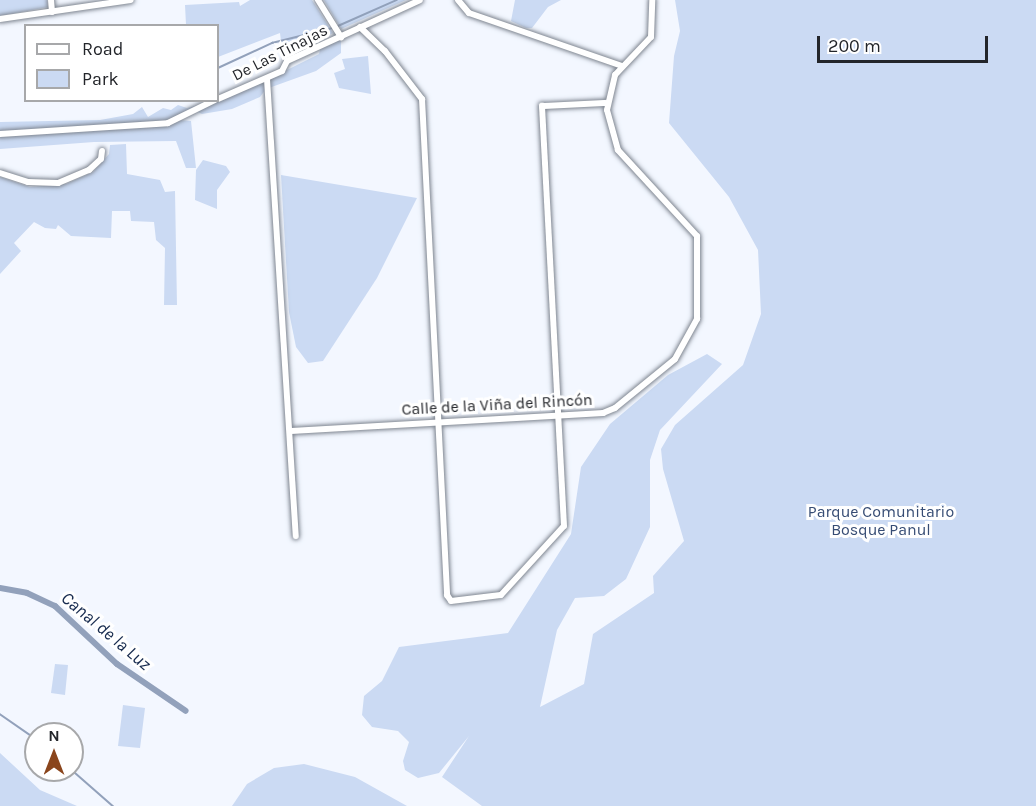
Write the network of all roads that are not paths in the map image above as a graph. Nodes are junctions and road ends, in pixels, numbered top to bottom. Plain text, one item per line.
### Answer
1 (51, 0) edge
2 (130, 0) edge
3 (318, 0) edge
4 (420, 0) edge
5 (458, 0) edge
6 (652, 0) edge
7 (89, 3) edge
8 (52, 12) junction
9 (0, 19) edge
10 (360, 27) junction
11 (340, 37) junction
12 (622, 66) junction
13 (267, 79) junction
14 (219, 99) edge
15 (212, 102) edge
16 (606, 103) junction
17 (0, 134) edge
18 (102, 151) dead end
19 (0, 172) edge
20 (560, 414) junction
21 (438, 422) junction
22 (291, 431) junction
23 (296, 536) dead end

1 - 8 street
2 - 7 street
3 - 11 street
4 - 10 street, De Las Tinajas
5 - 12 street
6 - 12 street
7 - 8 street
8 - 9 street
10 - 11 street, De Las Tinajas
10 - 21 street
11 - 13 street, De Las Tinajas
12 - 16 street
13 - 14 street, De Las Tinajas
13 - 22 street
15 - 17 street, De Las Tinajas
16 - 20 street
16 - 20 street, Calle de la Viña del Rincón
18 - 19 street
20 - 21 street, Calle de la Viña del Rincón
20 - 21 street
21 - 22 street, Calle de la Viña del Rincón
22 - 23 street

